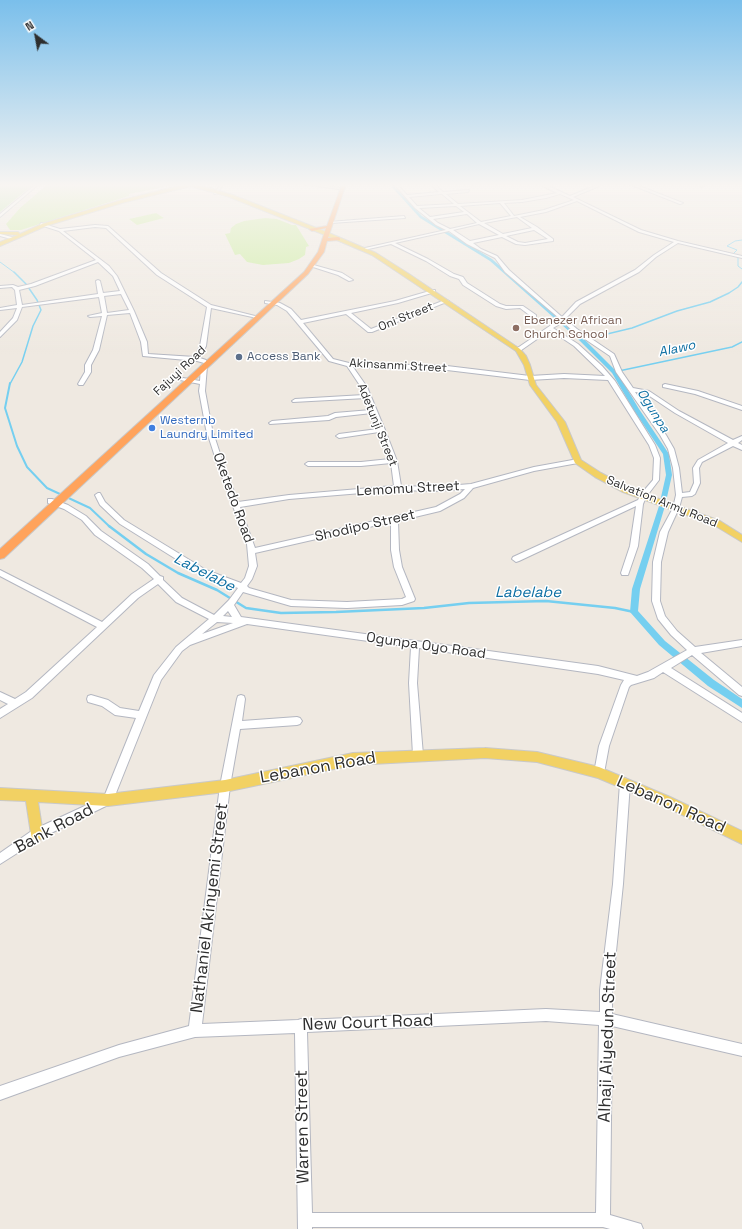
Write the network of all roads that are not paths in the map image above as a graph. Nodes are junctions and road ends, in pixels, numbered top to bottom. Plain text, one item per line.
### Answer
1 (74, 241) edge
2 (123, 241) edge
3 (321, 241) edge
4 (323, 241) edge
5 (346, 241) edge
6 (398, 241) edge
7 (465, 241) edge
8 (475, 241) edge
9 (515, 241) edge
10 (542, 241) edge
11 (677, 242) joint
12 (391, 243) junction
13 (468, 243) junction
14 (365, 250) junction
15 (742, 256) edge
16 (98, 261) junction
17 (312, 265) junction
18 (351, 280) dead end
19 (98, 281) dead end
20 (0, 287) edge
21 (17, 289) junction
22 (433, 291) junction
23 (123, 292) junction
24 (100, 295) junction
25 (447, 301) junction
26 (269, 302) junction
27 (209, 306) junction
28 (20, 307) junction
29 (0, 309) edge
30 (132, 311) junction
31 (347, 312) junction
32 (105, 314) junction
33 (90, 316) dead end
34 (534, 316) dead end
35 (254, 317) junction
36 (563, 319) junction
37 (300, 322) junction
38 (552, 327) junction
39 (0, 335) edge
40 (518, 350) junction
41 (202, 362) junction
42 (348, 365) junction
43 (530, 378) junction
44 (609, 378) junction
45 (186, 380) junction
46 (201, 383) junction
47 (80, 384) dead end
48 (665, 386) dead end
49 (631, 389) junction
50 (368, 396) junction
51 (295, 401) dead end
52 (742, 408) edge
53 (374, 411) junction
54 (272, 423) dead end
55 (382, 430) junction
56 (339, 436) dead end
57 (742, 438) edge
58 (733, 443) junction
59 (742, 448) edge
60 (394, 461) junction
61 (578, 461) junction
62 (308, 464) dead end
63 (471, 486) junction
64 (398, 488) junction
65 (98, 495) dead end
66 (679, 495) junction
67 (645, 499) junction
68 (56, 500) junction
69 (236, 505) junction
70 (673, 507) junction
71 (394, 520) junction
72 (741, 538) edge
73 (0, 547) edge
74 (252, 551) junction
75 (0, 555) edge
76 (516, 559) dead end
77 (0, 573) edge
78 (625, 573) dead end
79 (160, 579) junction
80 (242, 589) junction
81 (230, 604) junction
82 (215, 619) junction
83 (243, 621) junction
84 (103, 626) junction
85 (742, 643) edge
86 (415, 644) junction
87 (184, 645) junction
88 (691, 653) junction
89 (666, 667) junction
90 (636, 679) junction
91 (742, 692) edge
92 (0, 696) edge
93 (90, 699) dead end
94 (241, 699) dead end
95 (16, 704) junction
96 (0, 714) edge
97 (142, 715) junction
98 (742, 718) edge
99 (297, 721) dead end
100 (236, 725) junction
101 (418, 755) junction
102 (600, 773) junction
103 (624, 783) junction
104 (226, 786) junction
105 (0, 794) edge
106 (31, 795) junction
107 (108, 800) junction
108 (37, 834) junction
109 (742, 838) edge
110 (0, 859) edge
111 (606, 1019) junction
112 (301, 1025) junction
113 (195, 1031) junction
114 (742, 1050) edge
115 (0, 1092) edge
116 (603, 1220) junction
117 (305, 1225) edge
118 (636, 1229) edge

1 - 16 street
2 - 27 street
3 - 26 highway, Fajuyi Road
4 - 17 highway, Fajuyi Road
5 - 14 main road
6 - 12 street
7 - 13 street
8 - 13 street
9 - 10 street
11 - 15 street
11 - 36 street
12 - 14 street
12 - 34 street
13 - 36 street
14 - 22 main road
16 - 21 street
16 - 23 street
17 - 18 street
17 - 26 highway, Fajuyi Road
19 - 24 street
20 - 21 street
21 - 28 street
22 - 25 main road
22 - 31 street
23 - 24 street
23 - 30 street
24 - 28 street
24 - 32 street
25 - 31 street, Oni Street
25 - 40 main road
26 - 35 highway, Fajuyi Road
26 - 37 street, Akinsanmi Street
27 - 35 street
27 - 41 street, Oketedo Road
28 - 29 street
28 - 39 street
30 - 32 street
30 - 41 street
31 - 37 street
32 - 33 street
32 - 47 street
35 - 41 highway, Fajuyi Road
36 - 38 street
36 - 49 street
37 - 42 street, Akinsanmi Street
38 - 40 street
38 - 44 street
40 - 43 main road
41 - 45 highway, Fajuyi Road
41 - 46 street, Oketedo Road
42 - 43 street, Akinsanmi Street
42 - 50 street, Adetunji Street
43 - 44 street, Akinsanmi Street
43 - 61 main road
44 - 67 street
45 - 46 street
45 - 68 highway, Fajuyi Road
46 - 69 street, Oketedo Road
48 - 52 street
49 - 58 street
49 - 66 street
50 - 51 street
50 - 53 street, Adetunji Street
53 - 54 street
53 - 55 street, Adetunji Street
55 - 56 street
55 - 60 street, Adetunji Street
57 - 58 street
58 - 59 street
58 - 66 street
60 - 62 street
60 - 64 street, Adetunji Street
61 - 63 street, Lemomu Street
61 - 67 main road, Salvation Army Road
63 - 64 street, Lemomu Street
63 - 71 street, Shodipo Street
64 - 69 street, Lemomu Street
65 - 80 street
66 - 70 street
67 - 70 main road, Salvation Army Road
67 - 76 street
67 - 78 street
68 - 73 highway, Fajuyi Road
68 - 75 highway, Fajuyi Road
68 - 79 street
69 - 74 street, Oketedo Road
70 - 72 main road, Salvation Army Road
70 - 88 street
71 - 74 street, Shodipo Street
71 - 80 street
74 - 80 street, Oketedo Road
77 - 84 street
79 - 82 street
79 - 84 street
80 - 81 street, Oketedo Road
81 - 82 street, Oketedo Road
81 - 83 street
82 - 83 street, Ogunpa Oyo Road
82 - 87 street, Oketedo Road
83 - 86 street, Ogunpa Oyo Road
83 - 87 street
84 - 95 street
85 - 88 street
86 - 90 street, Ogunpa Oyo Road
86 - 101 street
87 - 97 street, Oketedo Road
88 - 89 street
88 - 91 street
89 - 90 street
89 - 98 street
90 - 102 street, Lebanon Road
92 - 95 street
93 - 97 street
94 - 100 street, Nathaniel Akinyemi Street
95 - 96 street
97 - 107 street, Oketedo Road
99 - 100 street
100 - 104 street, Nathaniel Akinyemi Street
101 - 102 main road, Lebanon Road
101 - 104 main road, Lebanon Road
102 - 103 main road, Lebanon Road
103 - 109 main road, Lebanon Road
103 - 111 street, Alhaji Aiyedun Street
104 - 107 main road, Lebanon Road
104 - 113 street, Nathaniel Akinyemi Street
105 - 106 main road, Lebanon Road
106 - 107 main road, Lebanon Road
106 - 108 main road
107 - 108 street, Bank Road
108 - 110 street, Bank Road
111 - 112 street, New Court Road
111 - 114 street, New Court Road
111 - 116 street, Alhaji Aiyedun Street
112 - 113 street, New Court Road
112 - 117 street, Warren Street
113 - 115 street, New Court Road
116 - 117 street
116 - 118 street

